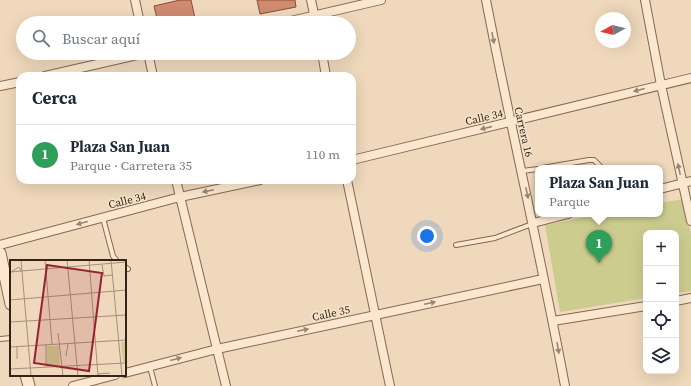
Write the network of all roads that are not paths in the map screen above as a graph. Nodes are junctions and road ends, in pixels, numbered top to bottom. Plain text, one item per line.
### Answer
1 (135, 0) edge
2 (311, 0) edge
3 (381, 0) edge
4 (486, 0) edge
5 (645, 0) edge
6 (138, 16) edge
7 (314, 16) edge
8 (328, 16) edge
9 (116, 60) edge
10 (149, 60) edge
11 (323, 60) edge
12 (63, 72) edge
13 (152, 72) edge
14 (325, 72) edge
15 (691, 78) edge
16 (16, 83) edge
17 (661, 85) junction
18 (0, 86) edge
19 (510, 122) junction
20 (356, 159) edge
21 (560, 165) edge
22 (599, 165) edge
23 (535, 169) edge
24 (522, 171) junction
25 (691, 181) edge
26 (682, 183) junction
27 (177, 184) edge
28 (241, 184) edge
29 (348, 184) edge
30 (663, 188) edge
31 (180, 197) junction
32 (103, 217) junction
33 (556, 217) edge
34 (691, 221) edge
35 (533, 223) junction
36 (0, 245) edge
37 (456, 245) dead end
38 (0, 253) edge
39 (116, 260) edge
40 (542, 279) junction
41 (691, 298) edge
42 (10, 299) edge
43 (679, 300) edge
44 (643, 306) edge
45 (375, 315) junction
46 (553, 321) junction
47 (10, 338) edge
48 (0, 339) edge
49 (217, 349) junction
50 (150, 366) junction
51 (126, 372) edge
52 (26, 376) edge
53 (111, 376) edge
54 (29, 386) edge
55 (73, 386) edge
56 (155, 386) edge
57 (226, 386) edge
58 (390, 386) edge
59 (565, 386) edge

1 - 6 street
2 - 7 street
3 - 8 street
4 -> 19 street, Carrera 16
5 - 17 street
9 - 12 street
10 - 13 street
11 - 14 street
15 - 17 street, Calle 34
16 - 18 street
17 -> 19 street, Calle 34
26 -> 17 street
19 -> 20 street, Calle 34
19 - 24 street, Carrera 16
21 - 22 lane
23 - 24 lane
24 -> 35 street, Carrera 16
25 - 26 street
26 - 30 street
26 - 34 street
27 - 31 street
28 -> 31 street, Calle 34
29 - 45 street
31 - 32 street, Calle 34
31 - 49 street
32 -> 36 street, Calle 34
32 - 39 lane
33 - 35 street
35 - 37 lane
35 - 40 street, Carrera 16
38 - 42 street
45 -> 40 street, Calle 35
40 - 46 street, Carrera 16
41 - 43 street
44 - 46 street
49 -> 45 street, Calle 35
45 - 58 street
46 -> 59 street, Carrera 16
47 - 48 lane
50 -> 49 street, Calle 35
49 - 57 street
50 - 51 street, Calle 35
50 - 56 lane
52 - 54 street
53 - 55 street

